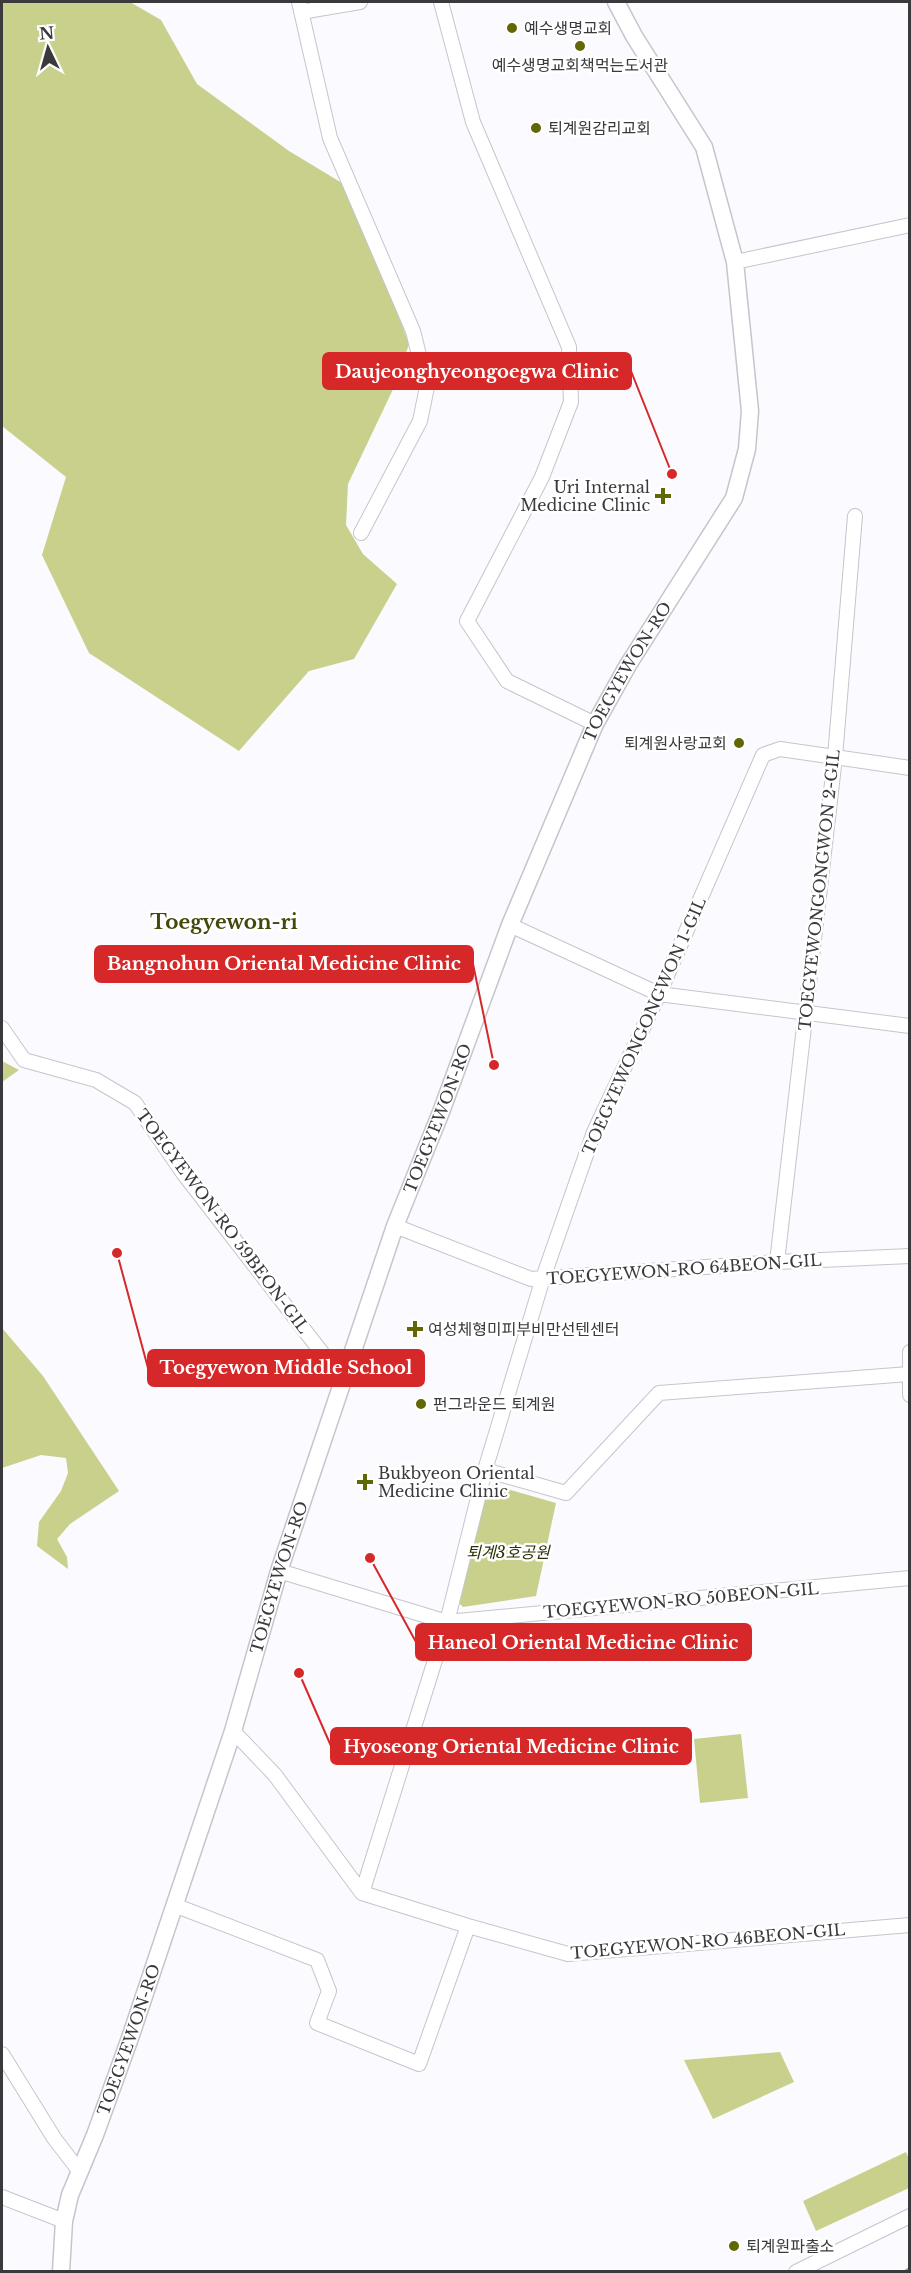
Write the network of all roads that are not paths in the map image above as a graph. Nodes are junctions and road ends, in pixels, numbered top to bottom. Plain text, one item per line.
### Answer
1 (360, 2) edge
2 (441, 2) edge
3 (616, 2) edge
4 (300, 7) edge
5 (909, 225) edge
6 (735, 262) junction
7 (855, 516) dead end
8 (361, 533) dead end
9 (595, 724) junction
10 (835, 757) junction
11 (909, 768) edge
12 (510, 925) junction
13 (659, 994) junction
14 (806, 1013) junction
15 (909, 1026) edge
16 (2, 1028) edge
17 (395, 1226) junction
18 (909, 1256) edge
19 (777, 1262) junction
20 (543, 1278) junction
21 (909, 1352) edge
22 (909, 1374) edge
23 (343, 1380) junction
24 (909, 1395) edge
25 (484, 1470) junction
26 (279, 1571) junction
27 (909, 1578) edge
28 (447, 1622) junction
29 (233, 1731) junction
30 (362, 1893) junction
31 (174, 1905) junction
32 (909, 1925) edge
33 (468, 1926) junction
34 (2, 2054) edge
35 (80, 2172) junction
36 (2, 2197) edge
37 (909, 2216) edge
38 (64, 2221) junction
39 (61, 2271) edge
40 (796, 2271) edge

1 - 4 street
2 - 9 street
3 - 6 street, TOEGYEWON-RO
4 - 8 street
5 - 6 street
6 - 9 street, TOEGYEWON-RO
7 - 10 street, TOEGYEWONGONGWON 2-GIL
9 - 12 street, TOEGYEWON-RO
10 - 11 street, TOEGYEWONGONGWON 1-GIL
10 - 13 street, TOEGYEWONGONGWON 1-GIL
10 - 14 street, TOEGYEWONGONGWON 2-GIL
12 - 13 street
12 - 17 street, TOEGYEWON-RO
13 - 14 street
13 - 20 street, TOEGYEWONGONGWON 1-GIL
14 - 15 street
14 - 19 street, TOEGYEWONGONGWON 2-GIL
16 - 23 street, TOEGYEWON-RO 59BEON-GIL
17 - 20 street, TOEGYEWON-RO 64BEON-GIL
17 - 23 street, TOEGYEWON-RO
18 - 19 street, TOEGYEWON-RO 64BEON-GIL
19 - 20 street, TOEGYEWON-RO 64BEON-GIL
20 - 25 street, TOEGYEWONGONGWON 1-GIL
21 - 22 street
22 - 24 street
22 - 25 street
23 - 26 street, TOEGYEWON-RO
25 - 28 street, TOEGYEWONGONGWON 1-GIL
26 - 28 street, TOEGYEWON-RO 50BEON-GIL
26 - 29 street, TOEGYEWON-RO
27 - 28 street, TOEGYEWON-RO 50BEON-GIL
28 - 30 street, TOEGYEWONGONGWON 1-GIL
29 - 30 street
29 - 31 street, TOEGYEWON-RO
30 - 33 street, TOEGYEWON-RO 46BEON-GIL
31 - 33 street
31 - 35 street, TOEGYEWON-RO
32 - 33 street, TOEGYEWON-RO 46BEON-GIL
34 - 35 street
35 - 38 street, TOEGYEWON-RO
36 - 38 street
37 - 40 street
38 - 39 street, TOEGYEWON-RO

